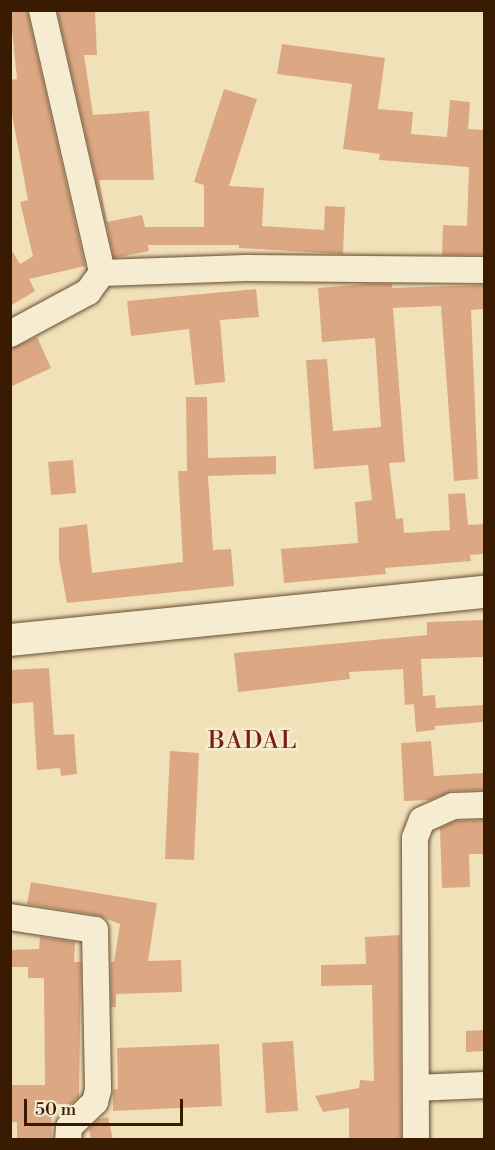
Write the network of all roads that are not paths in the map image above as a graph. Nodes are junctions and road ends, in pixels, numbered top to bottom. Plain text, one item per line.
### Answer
1 (42, 10) edge
2 (484, 270) edge
3 (102, 273) junction
4 (10, 334) edge
5 (484, 592) edge
6 (10, 640) edge
7 (484, 805) edge
8 (10, 916) edge
9 (484, 1085) edge
10 (416, 1088) junction
11 (68, 1140) edge
12 (416, 1140) edge

1 - 3 street
2 - 3 street
3 - 4 street
5 - 6 street
7 - 10 street
8 - 11 street
9 - 10 street
10 - 12 street

